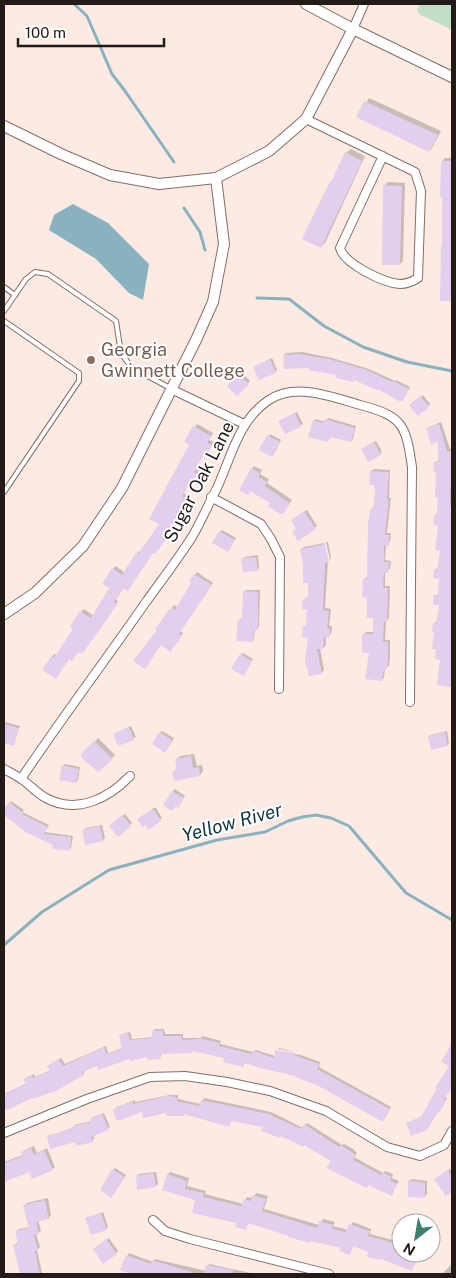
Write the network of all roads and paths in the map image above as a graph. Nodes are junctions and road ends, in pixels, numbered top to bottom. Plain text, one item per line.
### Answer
1 (306, 4) edge
2 (364, 4) edge
3 (353, 29) junction
4 (452, 77) edge
5 (306, 120) junction
6 (4, 126) edge
7 (384, 156) junction
8 (216, 178) junction
9 (4, 287) edge
10 (15, 294) junction
11 (4, 311) edge
12 (4, 321) edge
13 (171, 389) junction
14 (244, 424) junction
15 (4, 492) edge
16 (211, 498) junction
17 (4, 614) edge
18 (280, 690) dead end
19 (410, 702) dead end
20 (4, 769) edge
21 (130, 776) dead end
22 (21, 779) junction
23 (452, 1132) edge
24 (4, 1133) edge
25 (153, 1220) dead end
26 (329, 1274) edge

1 - 3 street
2 - 3 street
3 - 4 street
3 - 5 street
5 - 7 street
5 - 8 street
6 - 8 street
7 - 7 street
8 - 13 street
9 - 10 lane
10 - 11 lane
10 - 13 lane
12 - 15 lane
13 - 14 street
13 - 17 street
14 - 16 street, Sugar Oak Lane
14 - 19 street, Sugar Oak Lane
16 - 18 street
16 - 22 street, Sugar Oak Lane
20 - 22 street
21 - 22 street
23 - 24 street
25 - 26 street

